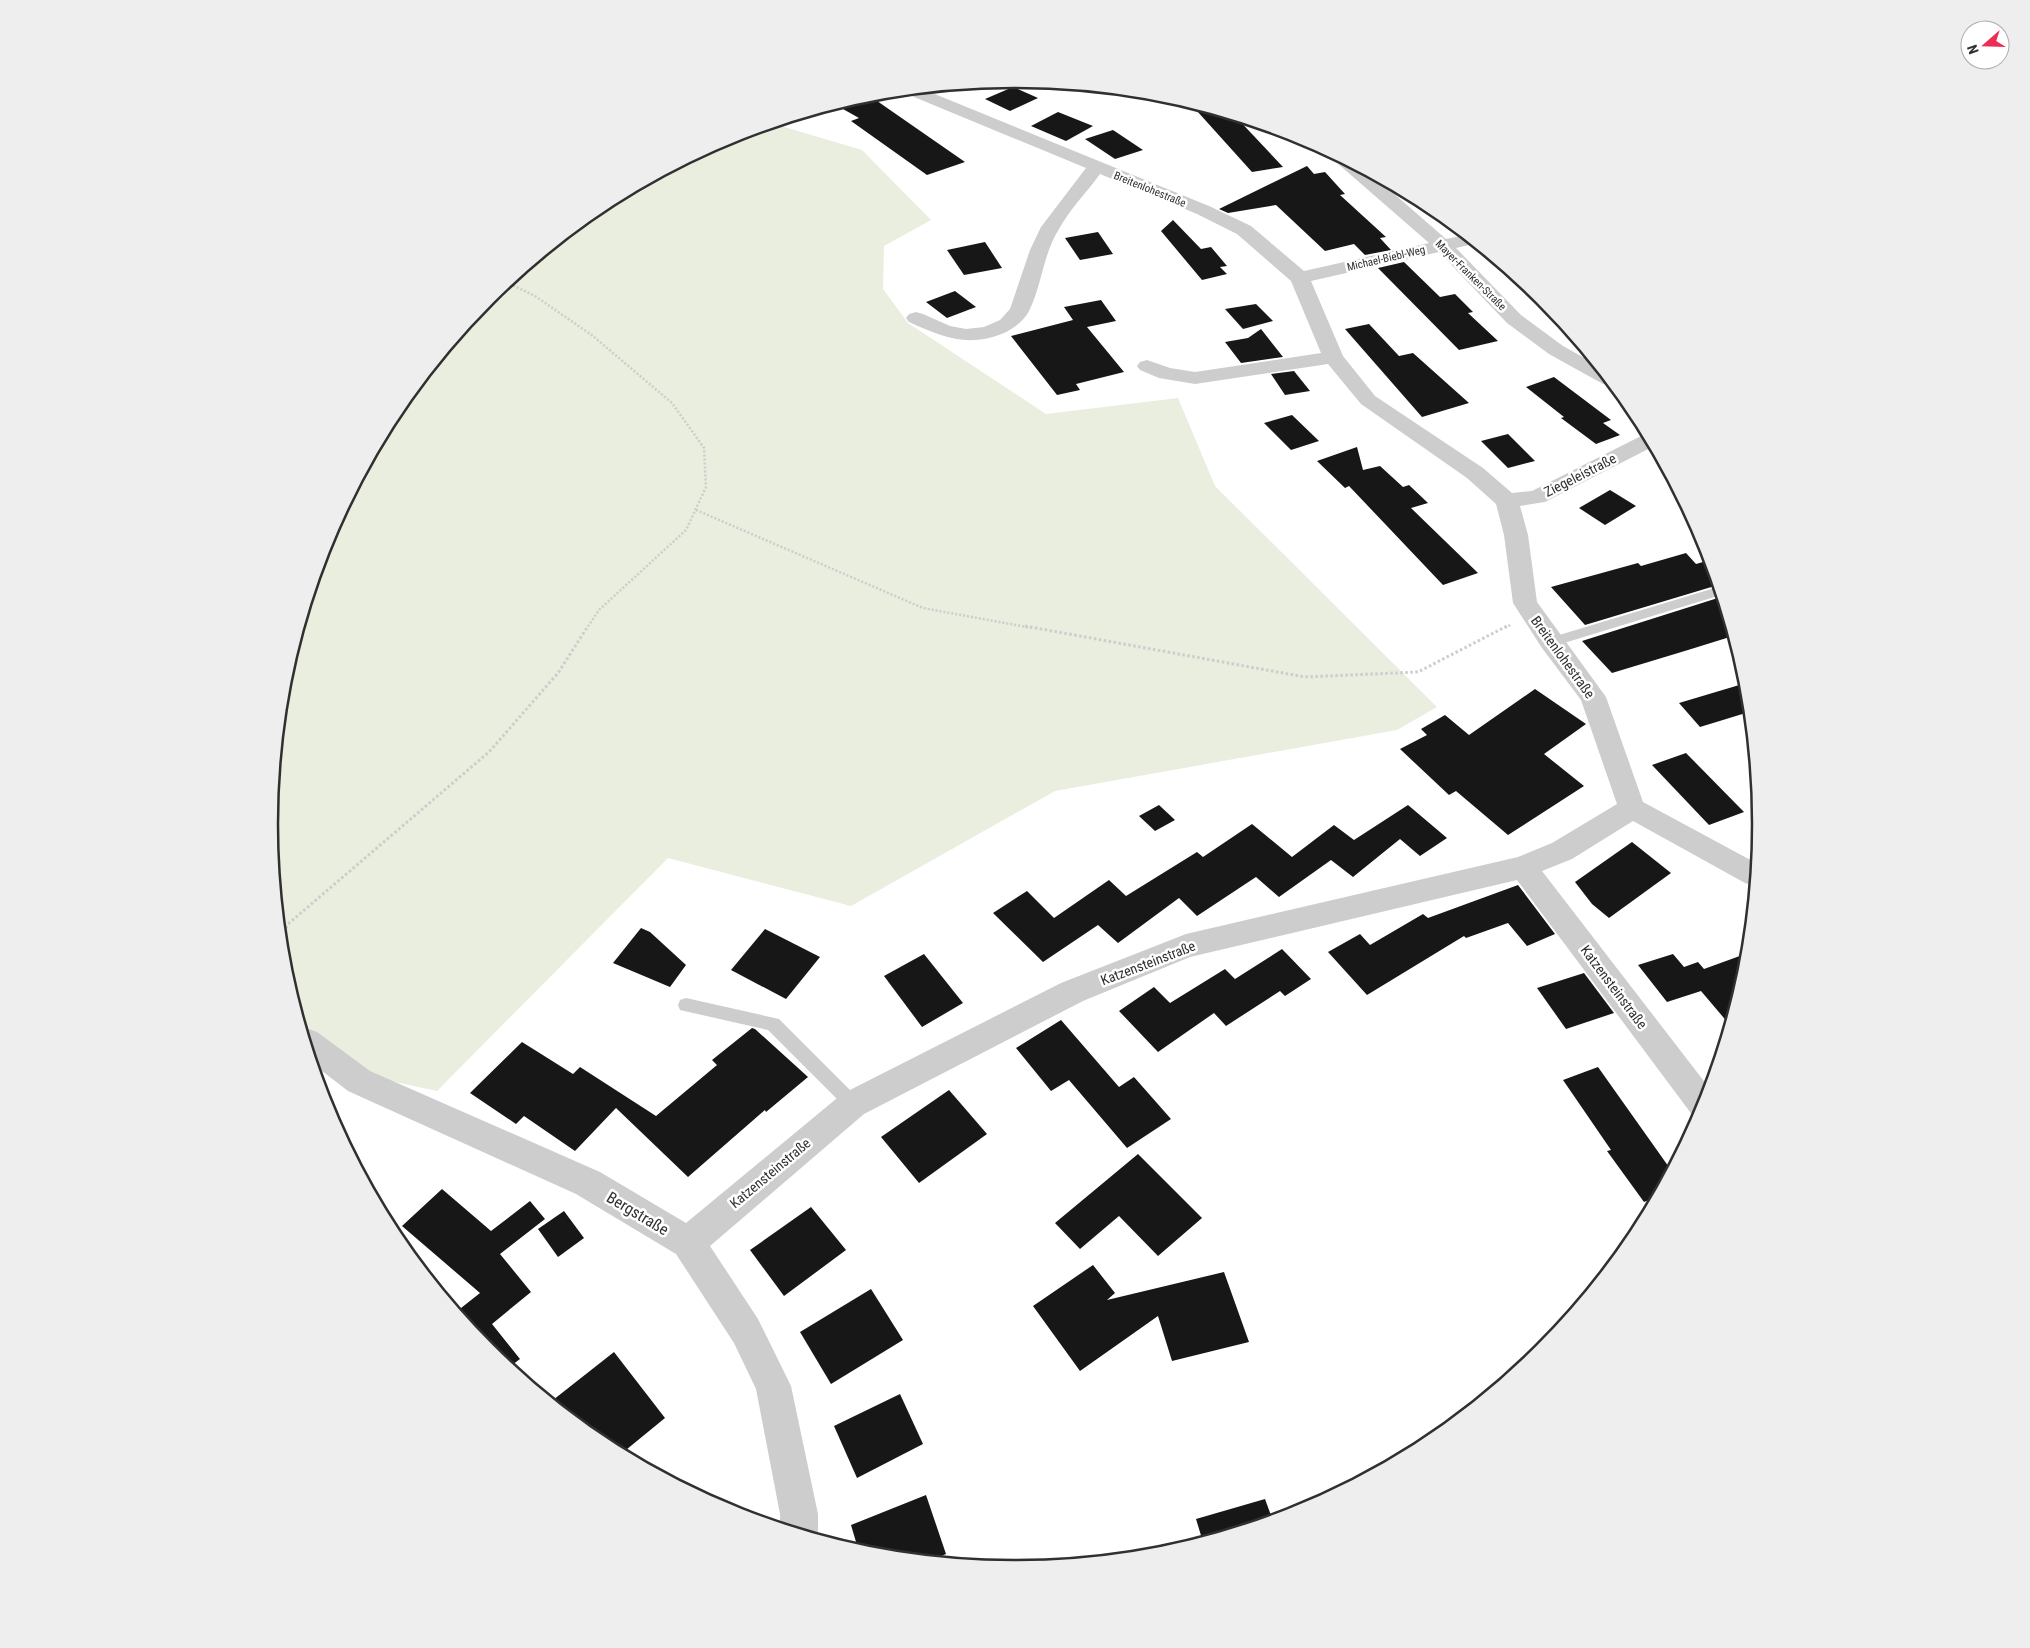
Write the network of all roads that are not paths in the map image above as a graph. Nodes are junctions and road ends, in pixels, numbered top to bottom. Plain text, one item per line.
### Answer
1 (920, 94) edge
2 (1096, 168) junction
3 (1359, 173) edge
4 (1464, 241) edge
5 (1442, 245) junction
6 (1300, 278) junction
7 (916, 318) dead end
8 (1333, 357) junction
9 (1147, 366) dead end
10 (1596, 372) edge
11 (1644, 442) edge
12 (1507, 501) junction
13 (1714, 593) edge
14 (1551, 642) junction
15 (1632, 808) junction
16 (1523, 867) junction
17 (1750, 871) edge
18 (686, 1005) dead end
19 (314, 1047) edge
20 (1698, 1098) edge
21 (853, 1104) junction
22 (688, 1243) junction
23 (799, 1527) edge

1 - 2 street, Breitenlohestraße
2 - 6 street, Breitenlohestraße
2 - 7 street
3 - 5 street, Mayer-Franken-Straße
4 - 5 street, Michael-Biebl-Weg
5 - 6 street, Michael-Biebl-Weg
5 - 10 street, Mayer-Franken-Straße
6 - 8 street, Breitenlohestraße
8 - 9 street
8 - 12 street, Breitenlohestraße
11 - 12 street, Ziegeleistraße
12 - 14 street, Breitenlohestraße
13 - 14 lane
14 - 15 street, Breitenlohestraße
15 - 16 street, Katzensteinstraße
15 - 17 street
16 - 20 street, Katzensteinstraße
16 - 21 street, Katzensteinstraße
18 - 21 lane
19 - 22 street, Bergstraße
21 - 22 street, Katzensteinstraße
22 - 23 street, Bergstraße

